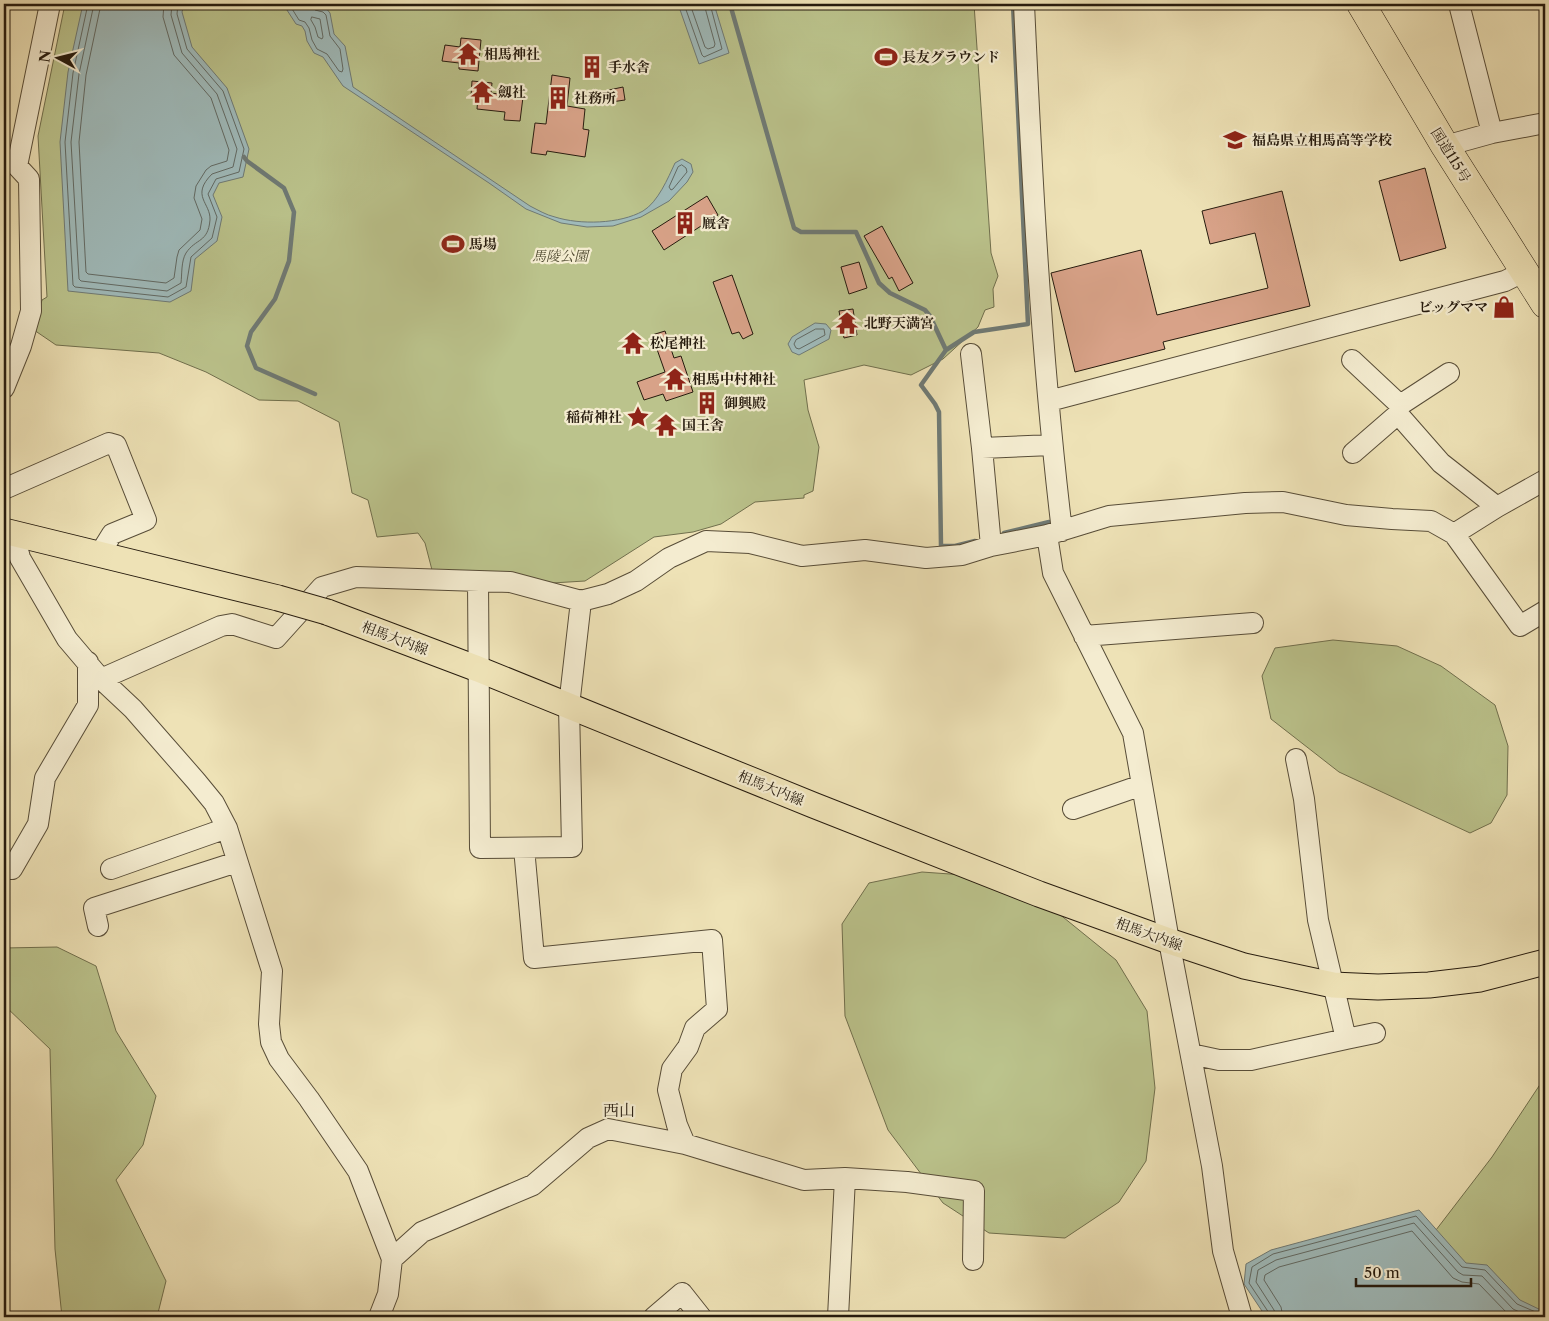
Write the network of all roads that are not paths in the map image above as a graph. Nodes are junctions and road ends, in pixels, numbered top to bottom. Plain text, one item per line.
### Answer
1 (50, 4) edge
2 (1024, 4) edge
3 (1361, 4) edge
4 (1459, 4) edge
5 (1545, 123) edge
6 (1492, 133) junction
7 (1444, 146) junction
8 (11, 169) edge
9 (1525, 271) junction
10 (1545, 304) edge
11 (971, 354) dead end
12 (1352, 360) dead end
13 (1449, 373) dead end
14 (4, 388) edge
15 (1049, 401) junction
16 (1399, 409) junction
17 (1052, 445) junction
18 (982, 448) junction
19 (1353, 454) dead end
20 (1545, 480) edge
21 (4, 489) edge
22 (1497, 507) junction
23 (9, 532) edge
24 (1055, 533) junction
25 (1454, 534) junction
26 (991, 546) junction
27 (99, 555) junction
28 (478, 582) junction
29 (581, 601) junction
30 (1545, 610) edge
31 (1254, 623) dead end
32 (1084, 636) junction
33 (88, 662) junction
34 (478, 669) junction
35 (101, 679) junction
36 (569, 706) junction
37 (1296, 759) dead end
38 (1142, 785) junction
39 (1073, 809) dead end
40 (227, 828) junction
41 (524, 848) junction
42 (237, 862) junction
43 (4, 867) edge
44 (111, 869) dead end
45 (98, 926) dead end
46 (1169, 941) junction
47 (1545, 962) edge
48 (1333, 985) junction
49 (1375, 1033) dead end
50 (1346, 1039) junction
51 (1191, 1054) junction
52 (685, 1144) junction
53 (845, 1178) junction
54 (392, 1259) junction
55 (973, 1260) dead end
56 (378, 1317) edge
57 (654, 1317) edge
58 (701, 1317) edge
59 (838, 1317) edge
60 (1242, 1317) edge

1 - 8 street
2 - 15 street
3 - 7 highway, 国道115号
4 - 6 street
5 - 6 street
6 - 7 street
7 - 9 highway, 国道115号
8 - 14 street
9 - 10 highway, 国道115号
9 - 15 street
11 - 18 street
12 - 16 street
13 - 16 street
15 - 17 street
16 - 19 street
16 - 22 street
17 - 18 street
17 - 24 street
18 - 26 street
20 - 22 street
21 - 27 street
22 - 25 street
23 - 27 main road, 相馬大内線
23 - 33 street
24 - 25 street
24 - 26 street
24 - 32 street
25 - 30 street
26 - 29 street
27 - 34 main road, 相馬大内線, bridge
28 - 29 street
28 - 34 street
28 - 35 street
29 - 36 street
31 - 32 street
32 - 38 street
33 - 35 street
33 - 43 street
34 - 36 main road, 相馬大内線
34 - 41 street
35 - 40 street
36 - 41 street
36 - 46 main road, 相馬大内線
37 - 48 street
38 - 39 street
38 - 46 street
40 - 42 street
40 - 44 street
41 - 52 street
42 - 45 street
42 - 54 street
46 - 48 main road, 相馬大内線
46 - 51 street
47 - 48 main road, 相馬大内線
48 - 50 street
49 - 50 street
50 - 51 street
51 - 60 street
52 - 53 street
52 - 54 street
53 - 55 street
53 - 59 street
54 - 56 street
57 - 58 street

